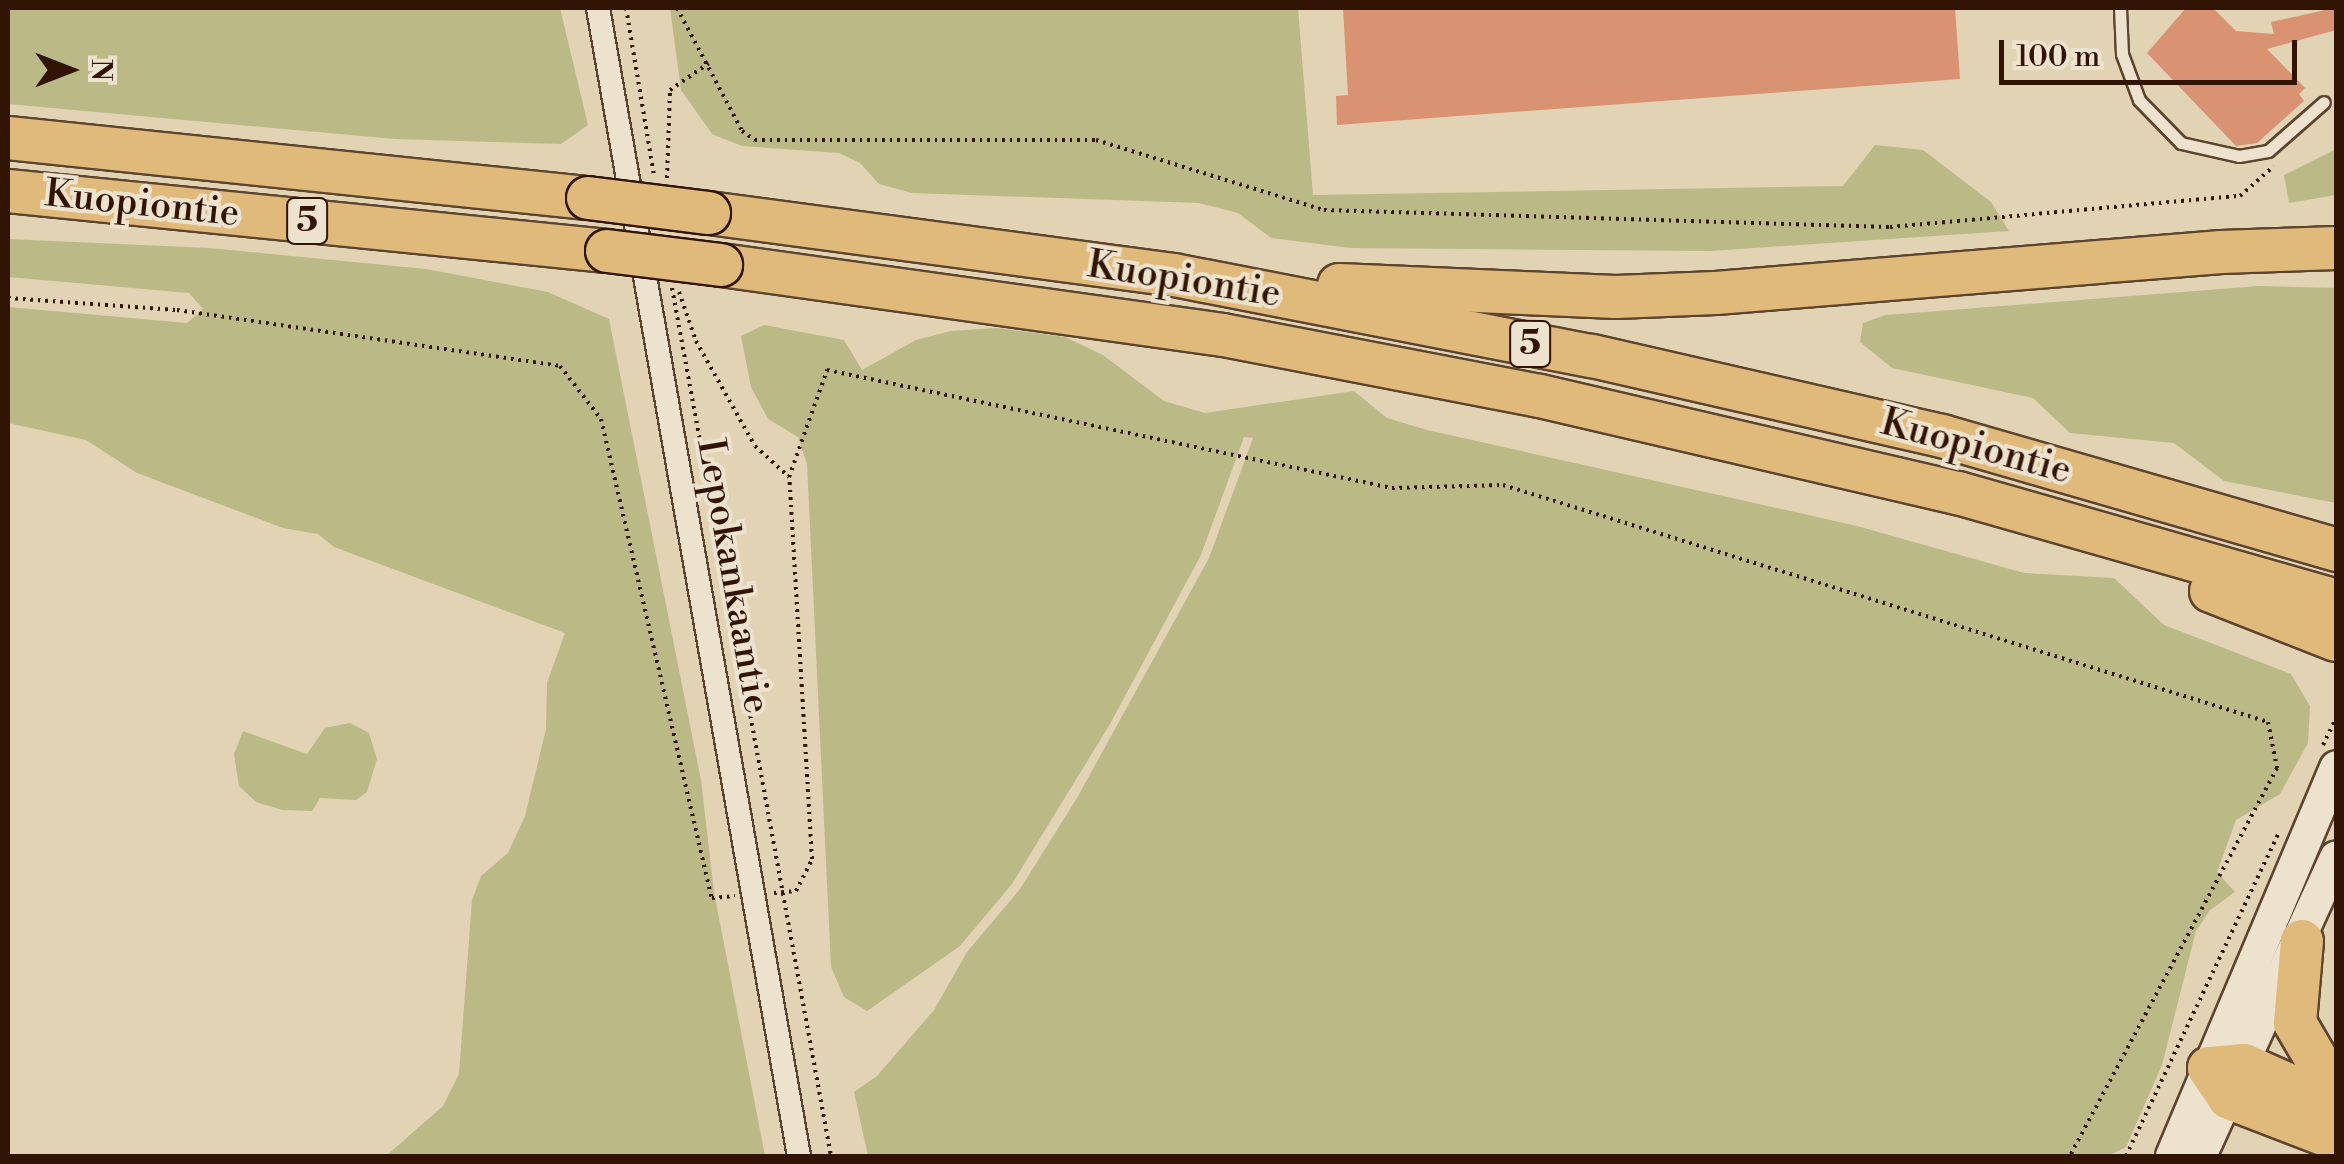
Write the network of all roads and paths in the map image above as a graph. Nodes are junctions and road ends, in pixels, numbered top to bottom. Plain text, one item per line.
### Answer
1 (598, 8) edge
2 (626, 8) edge
3 (677, 8) edge
4 (2120, 8) edge
5 (2324, 102) dead end
6 (8, 138) edge
7 (2282, 159) dead end
8 (654, 177) dead end
9 (8, 190) edge
10 (2336, 248) edge
11 (669, 272) dead end
12 (1174, 275) junction
13 (8, 298) edge
14 (1958, 493) junction
15 (2336, 550) edge
16 (2336, 601) edge
17 (2336, 640) edge
18 (2336, 718) edge
19 (2328, 759) edge
20 (2278, 832) dead end
21 (2336, 858) edge
22 (781, 892) junction
23 (752, 894) junction
24 (2302, 941) junction
25 (2227, 1077) junction
26 (2336, 1093) edge
27 (2336, 1106) edge
28 (2336, 1139) edge
29 (799, 1156) edge
30 (831, 1156) edge
31 (2070, 1156) edge
32 (2126, 1156) edge
33 (2172, 1156) edge
34 (2200, 1156) edge

1 - 23 street, Lepokankaantie
2 - 8 path
3 - 7 path
4 - 5 lane
6 - 12 highway, Kuopiontie / 5, bridge
9 - 14 highway, Kuopiontie / 5, bridge
10 - 12 highway
11 - 22 path
12 - 15 highway, Kuopiontie / 5
13 - 23 path
14 - 16 highway, Kuopiontie / 5
14 - 17 highway
18 - 19 path
19 - 25 main road
20 - 32 path
21 - 24 main road
22 - 23 path
22 - 30 path
22 - 31 path
23 - 29 street, Lepokankaantie
24 - 25 main road
24 - 26 highway
25 - 27 highway
25 - 28 highway
25 - 33 main road
25 - 34 main road

